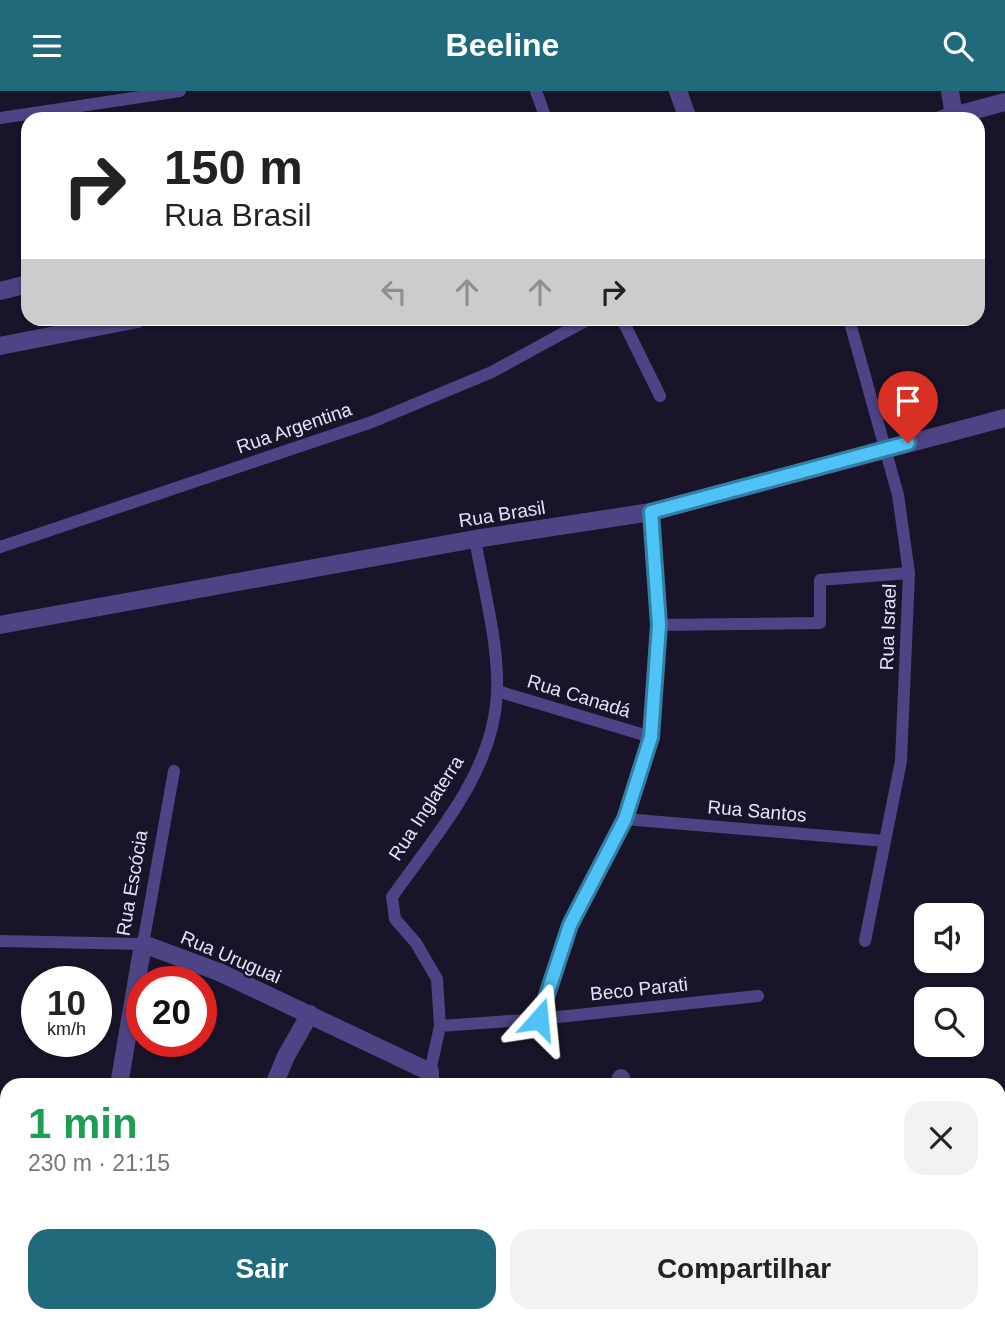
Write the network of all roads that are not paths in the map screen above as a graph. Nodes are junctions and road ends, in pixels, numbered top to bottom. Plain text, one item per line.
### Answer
1 (180, 91) edge
2 (536, 91) edge
3 (678, 91) edge
4 (950, 91) edge
5 (1005, 102) edge
6 (40, 112) edge
7 (544, 112) edge
8 (686, 112) edge
9 (948, 112) edge
10 (967, 112) edge
11 (21, 115) edge
12 (0, 118) edge
13 (21, 286) edge
14 (0, 291) edge
15 (102, 326) edge
16 (576, 326) edge
17 (625, 326) edge
18 (851, 326) edge
19 (0, 346) edge
20 (660, 396) dead end
21 (1005, 418) edge
22 (884, 449) junction
23 (651, 512) junction
24 (475, 539) junction
25 (0, 547) edge
26 (909, 573) junction
27 (0, 625) edge
28 (659, 625) junction
29 (497, 691) junction
30 (651, 737) junction
31 (174, 771) dead end
32 (625, 819) junction
33 (885, 841) junction
34 (0, 941) edge
35 (865, 941) dead end
36 (143, 944) junction
37 (758, 996) dead end
38 (310, 1014) junction
39 (539, 1019) junction
40 (440, 1026) junction
41 (120, 1078) edge
42 (277, 1078) edge
43 (428, 1078) edge
44 (430, 1078) edge

1 - 6 lane
2 - 7 lane
3 - 8 street
4 - 9 street
5 - 10 street
11 - 12 lane
13 - 14 street
15 - 19 street
16 - 25 lane, Rua Argentina
17 - 20 lane
18 - 22 lane, Rua Israel
21 - 22 street, Rua Brasil
22 - 23 street, Rua Brasil
22 - 26 lane, Rua Israel
23 - 24 street, Rua Brasil
23 - 28 lane
24 - 27 street, Rua Brasil
24 - 29 lane, Rua Inglaterra
26 - 28 lane
26 - 33 lane, Rua Israel
28 - 30 lane
29 - 30 lane, Rua Canadá
29 - 40 lane, Rua Inglaterra
30 - 32 lane
31 - 36 lane, Rua Escócia
32 - 33 lane, Rua Santos
32 - 39 lane
33 - 35 lane, Rua Israel
34 - 36 lane, Rua Uruguai
36 - 38 street, Rua Uruguai
36 - 41 street, Rua Escócia
37 - 39 lane, Beco Parati
38 - 42 street
38 - 43 street, Rua Uruguai
39 - 40 lane, Beco Parati
40 - 44 lane, Rua Inglaterra

